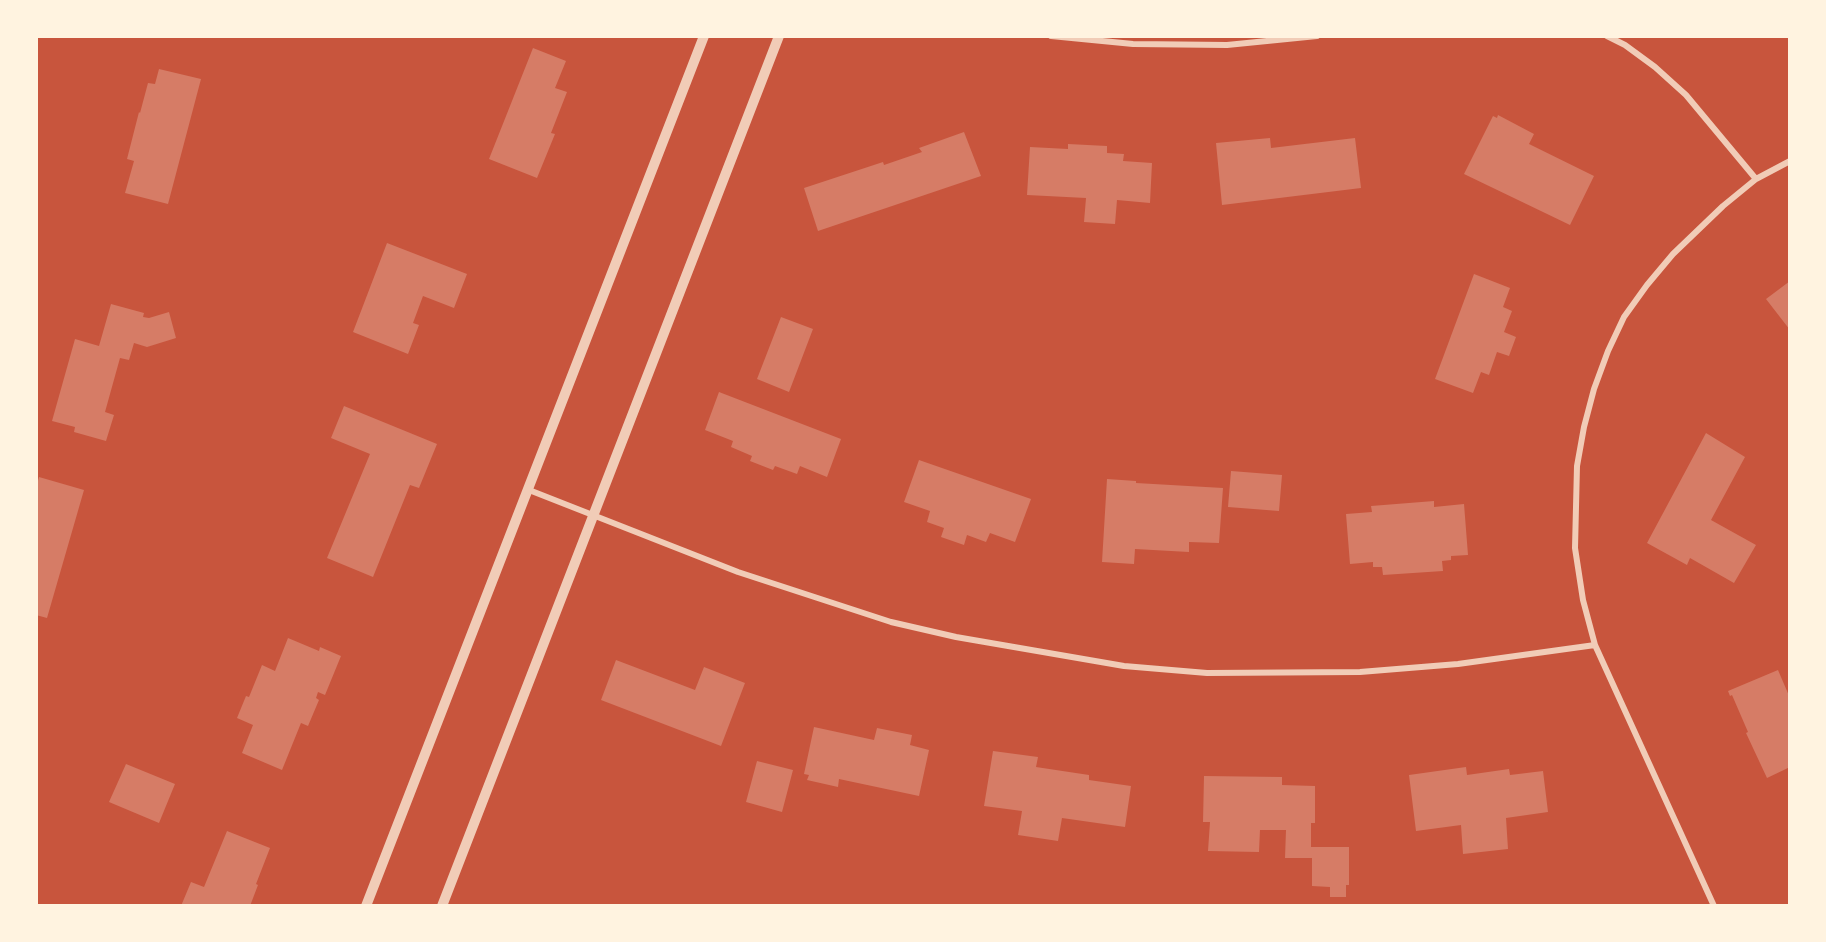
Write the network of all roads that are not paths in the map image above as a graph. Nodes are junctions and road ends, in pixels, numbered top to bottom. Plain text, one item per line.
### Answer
1 (704, 36) edge
2 (779, 36) edge
3 (1051, 36) edge
4 (1317, 36) edge
5 (1607, 36) edge
6 (1790, 161) edge
7 (1756, 179) junction
8 (529, 490) junction
9 (593, 514) junction
10 (1595, 645) junction
11 (366, 906) edge
12 (442, 906) edge
13 (1714, 906) edge

1 - 8 street
2 - 9 street
3 - 4 street
5 - 7 street
6 - 7 street
7 - 10 street
8 - 9 street
8 - 11 street
9 - 10 street
9 - 12 street
10 - 13 street

